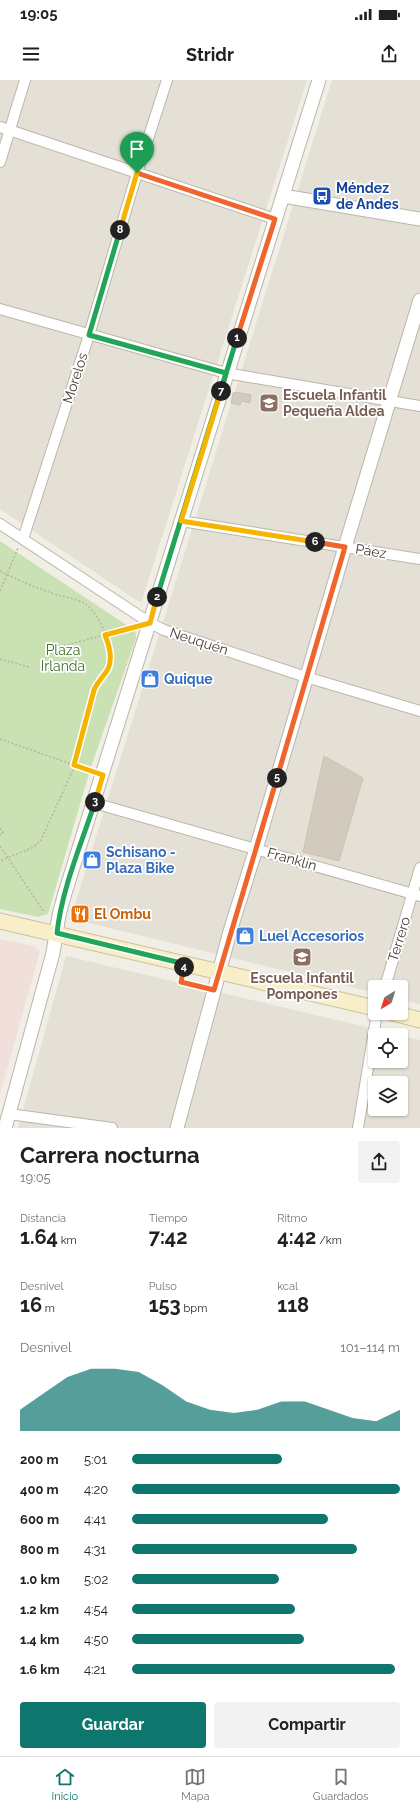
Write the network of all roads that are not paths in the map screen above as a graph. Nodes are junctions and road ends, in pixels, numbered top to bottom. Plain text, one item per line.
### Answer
1 (25, 80) edge
2 (168, 80) edge
3 (319, 80) edge
4 (5, 129) edge
5 (0, 162) edge
6 (137, 173) junction
7 (283, 196) junction
8 (275, 219) junction
9 (420, 219) edge
10 (420, 300) edge
11 (0, 309) edge
12 (89, 335) junction
13 (226, 373) junction
14 (389, 400) junction
15 (420, 406) edge
16 (181, 521) junction
17 (0, 524) edge
18 (23, 539) junction
19 (345, 547) junction
20 (420, 559) edge
21 (150, 623) junction
22 (306, 677) junction
23 (420, 711) edge
24 (94, 803) junction
25 (256, 849) junction
26 (420, 868) edge
27 (416, 895) edge
28 (0, 921) edge
29 (57, 933) junction
30 (185, 964) junction
31 (218, 973) junction
32 (387, 980) edge
33 (214, 990) junction
34 (368, 1006) edge
35 (408, 1017) edge
36 (377, 1020) edge
37 (420, 1020) edge
38 (7, 1113) junction
39 (5, 1128) edge
40 (112, 1128) edge
41 (178, 1128) edge
42 (358, 1128) edge

1 - 4 street
2 - 6 street, Morelos
3 - 7 street
4 - 5 street
4 - 6 street
6 - 8 street
6 - 12 street, Morelos
7 - 8 street
7 - 9 street
8 - 13 street
10 - 14 street
11 - 12 street
12 - 13 street
12 - 18 street, Morelos
13 - 14 street
13 - 16 street
14 - 15 street
14 - 19 street
16 - 19 street, Páez
16 - 21 street
17 - 18 street, Neuquén
18 - 21 street, Neuquén
19 - 20 street, Páez
19 - 22 street
21 - 22 street, Neuquén
21 - 24 street
22 - 23 street, Neuquén
22 - 25 street
24 - 25 street, Franklin
24 - 29 street
25 - 27 street, Franklin
25 - 31 street
26 - 27 street, Terrero
27 - 32 street, Terrero
28 - 29 main road
29 - 30 main road
29 - 38 street
30 - 31 main road
30 - 33 lane
31 - 33 street
31 - 34 main road
33 - 41 street
35 - 37 main road
36 - 42 street
38 - 39 street
38 - 40 street

